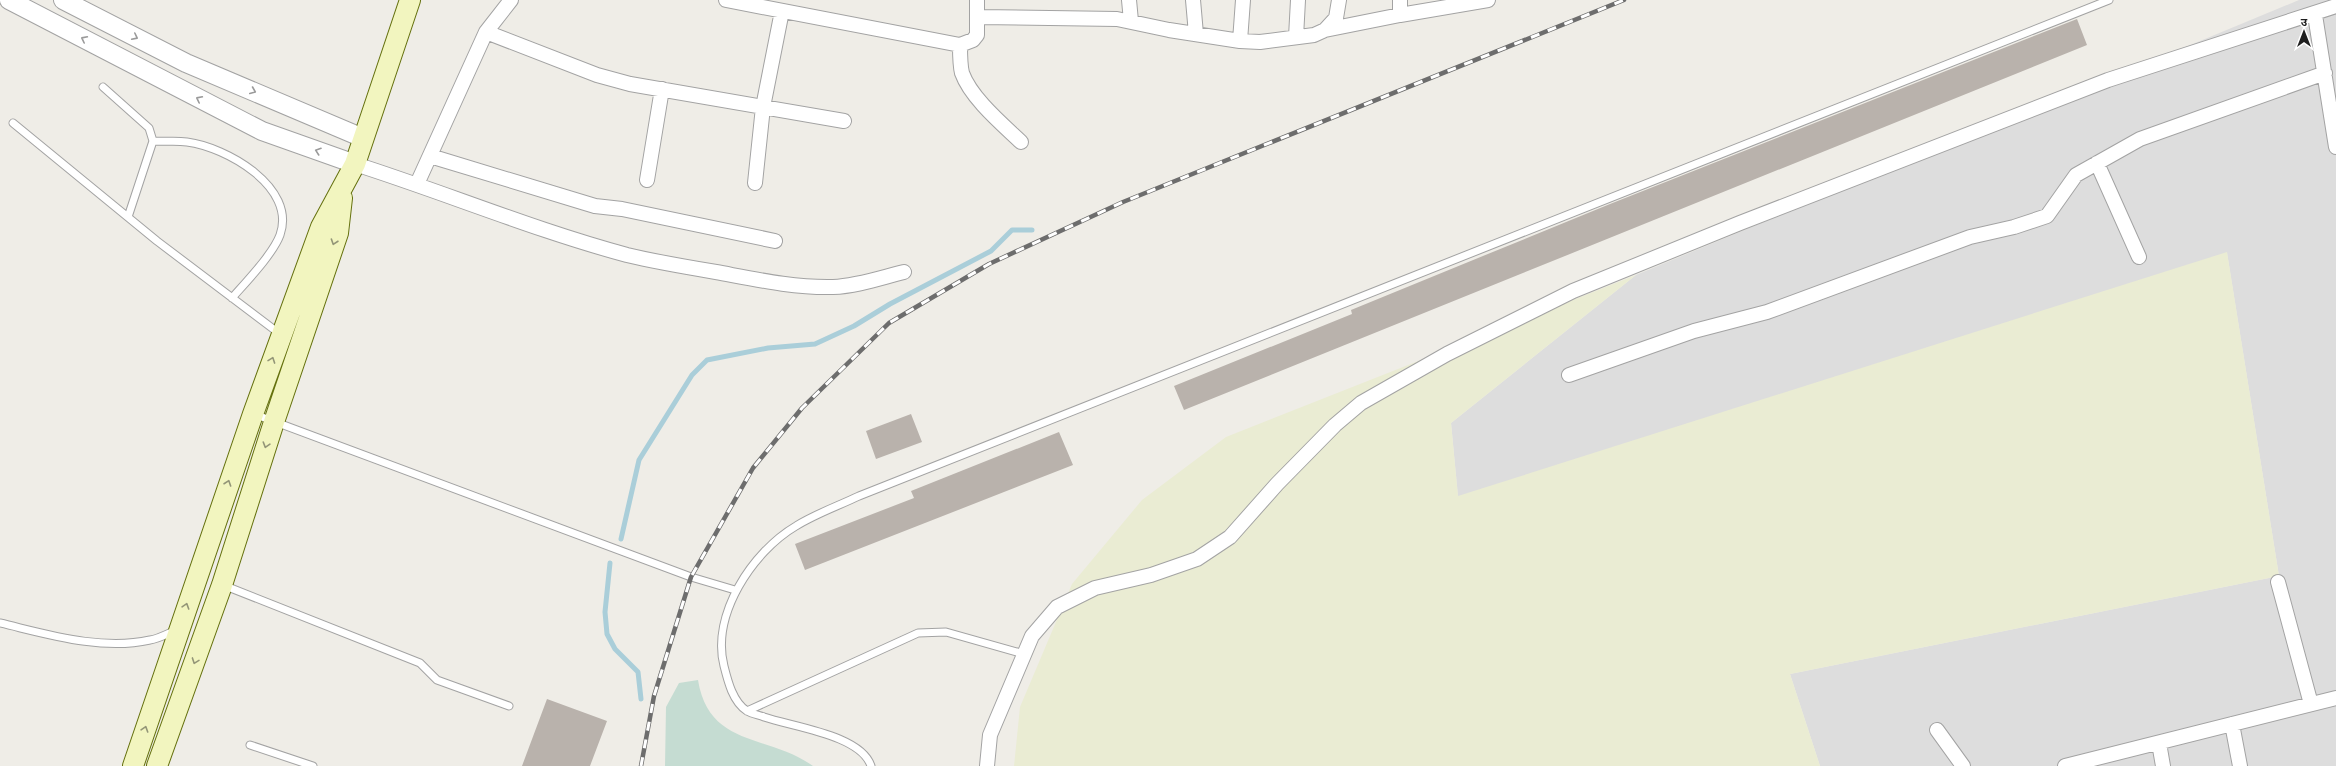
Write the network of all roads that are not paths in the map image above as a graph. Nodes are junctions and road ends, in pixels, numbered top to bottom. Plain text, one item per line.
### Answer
1 (9, 0) edge
2 (63, 0) edge
3 (410, 0) edge
4 (511, 0) edge
5 (726, 0) edge
6 (977, 0) edge
7 (1129, 0) edge
8 (1193, 0) edge
9 (1242, 0) edge
10 (1298, 0) edge
11 (1339, 0) edge
12 (1400, 0) edge
13 (1488, 0) edge
14 (2109, 0) edge
15 (2336, 6) edge
16 (782, 11) junction
17 (1400, 15) junction
18 (2314, 15) junction
19 (978, 17) junction
20 (1131, 21) junction
21 (1325, 30) junction
22 (486, 32) junction
23 (1196, 34) junction
24 (1296, 37) junction
25 (1240, 41) junction
26 (960, 45) junction
27 (2325, 73) junction
28 (103, 87) dead end
29 (662, 89) junction
30 (2333, 100) edge
31 (763, 107) junction
32 (844, 121) dead end
33 (13, 123) dead end
34 (363, 138) junction
35 (153, 141) junction
36 (1021, 142) dead end
37 (2336, 147) edge
38 (430, 156) junction
39 (2097, 163) junction
40 (355, 164) junction
41 (647, 180) dead end
42 (755, 183) dead end
43 (417, 184) junction
44 (343, 190) junction
45 (128, 217) junction
46 (775, 241) dead end
47 (2139, 257) dead end
48 (904, 272) dead end
49 (232, 298) junction
50 (281, 336) junction
51 (1569, 375) dead end
52 (252, 414) junction
53 (274, 422) junction
54 (2278, 582) dead end
55 (222, 585) junction
56 (735, 590) junction
57 (0, 623) edge
58 (178, 629) junction
59 (1024, 654) junction
60 (2336, 698) edge
61 (2311, 704) junction
62 (508, 706) dead end
63 (747, 711) junction
64 (2232, 724) junction
65 (1937, 730) dead end
66 (2159, 743) junction
67 (250, 745) dead end
68 (133, 766) edge
69 (158, 766) edge
70 (313, 766) edge
71 (871, 766) edge
72 (987, 766) edge
73 (1963, 766) edge
74 (2065, 766) edge
75 (2163, 766) edge
76 (2240, 766) edge

40 -> 1 street
2 -> 34 street
3 - 34 main road
4 - 22 street
5 - 16 street
6 - 19 street
7 - 20 street
8 - 23 street
9 - 25 street
10 - 24 street
11 - 21 street
12 - 17 street
13 - 17 street
14 - 56 lane
15 - 18 street
16 - 26 street
16 - 31 street
17 - 21 street
18 - 27 street
18 - 59 street
19 - 20 street
19 - 26 street
20 - 23 street
21 - 24 street
22 - 29 street
22 - 38 street
23 - 25 street
24 - 25 street
26 - 36 street
27 - 30 street
27 - 39 street
28 - 35 lane
29 - 31 street
29 - 41 street
30 - 37 street
31 - 32 street
31 - 42 street
33 - 45 lane
34 - 40 main road
35 - 45 lane
35 - 49 lane
38 - 43 street
38 - 46 street
39 - 47 street
39 - 51 street
40 - 43 street
40 - 44 main road
43 - 48 street
44 - 50 main road
44 -> 53 main road
45 - 49 lane
49 - 50 lane
52 -> 50 main road
52 - 53 lane
58 -> 52 main road
53 -> 55 main road
53 - 56 lane
54 - 61 street
55 - 62 lane
55 -> 69 main road
56 - 63 lane
57 - 58 lane
68 -> 58 main road
59 - 63 lane
59 - 72 street
60 - 61 street
61 - 64 street
63 - 71 lane
64 - 66 street
64 - 76 street
65 - 73 street
66 - 74 street
66 - 75 street
67 - 70 lane

